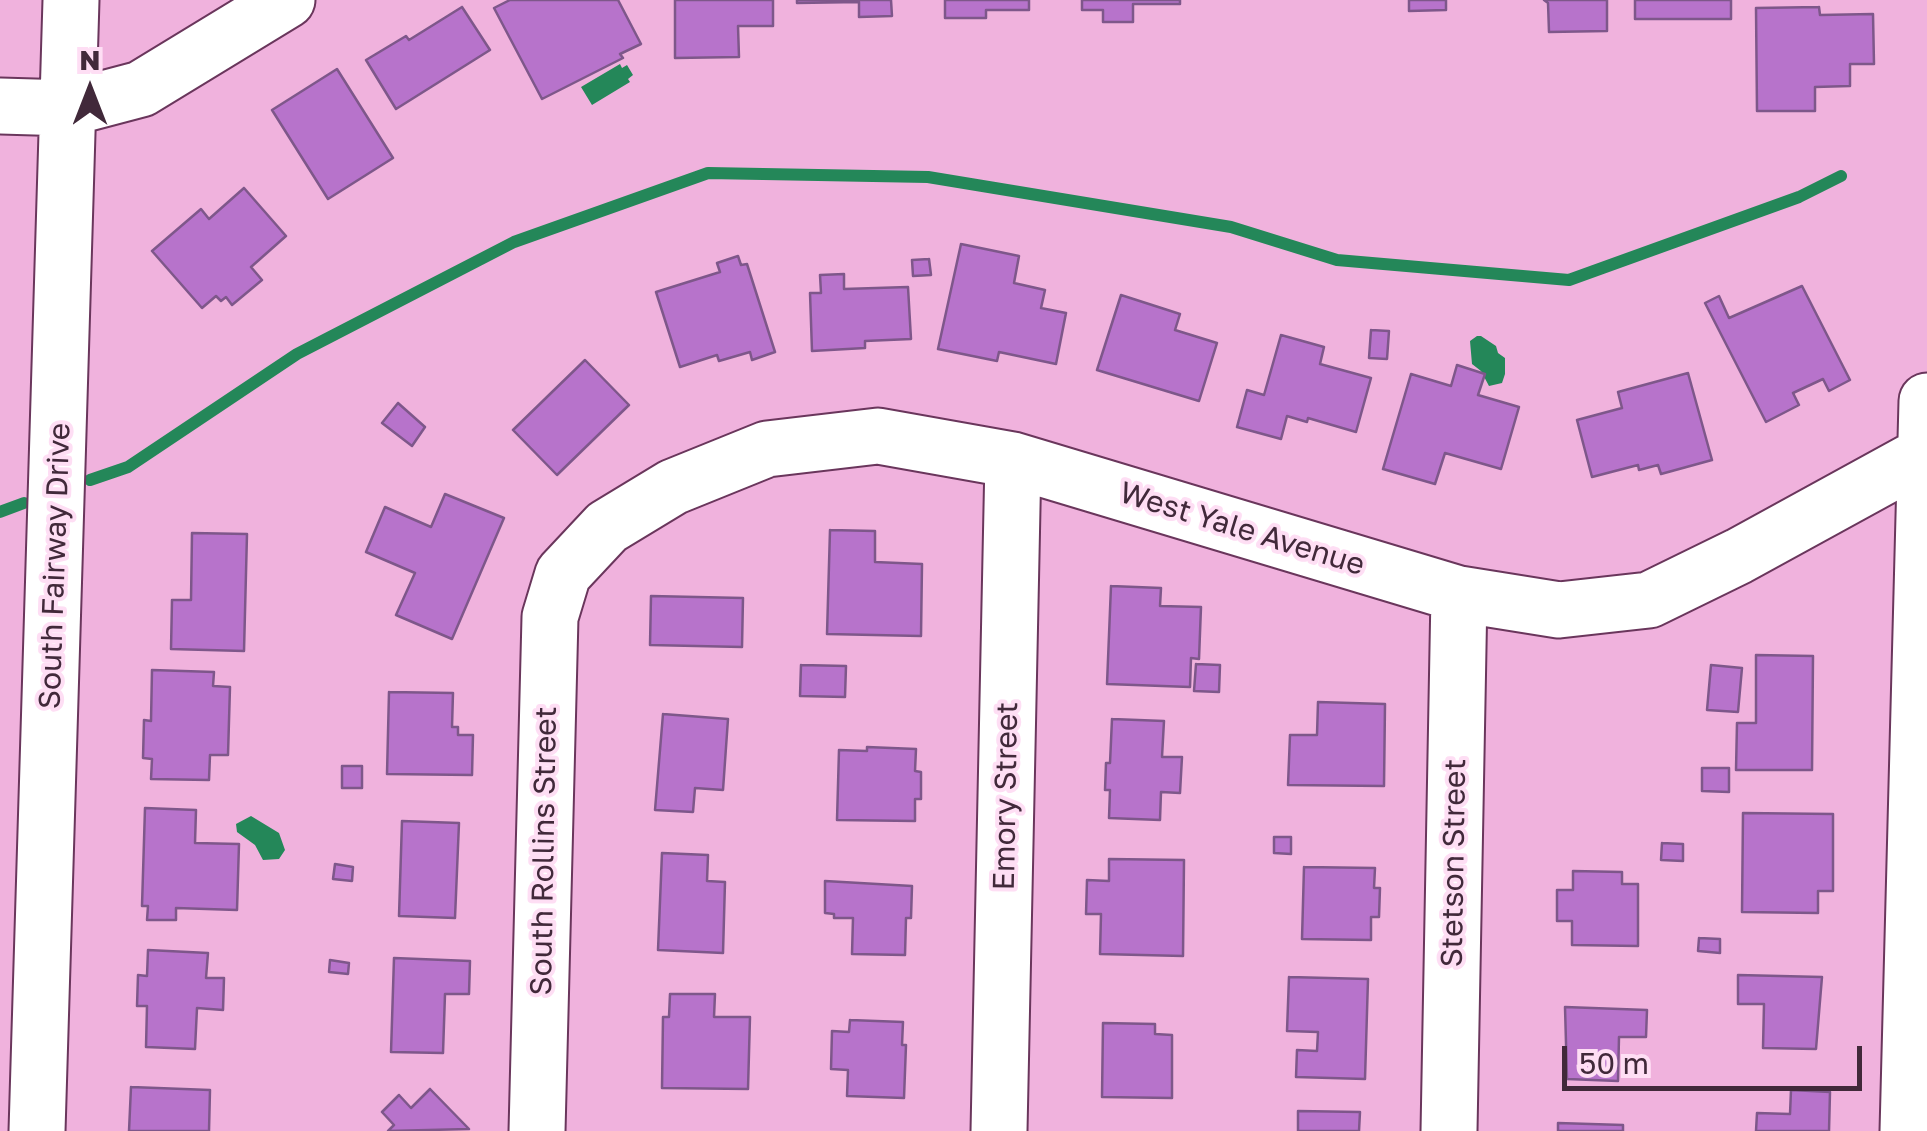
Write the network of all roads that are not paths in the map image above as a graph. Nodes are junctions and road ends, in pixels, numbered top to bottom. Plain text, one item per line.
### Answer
1 (71, 0) edge
2 (288, 0) edge
3 (0, 106) edge
4 (69, 108) junction
5 (1926, 427) edge
6 (1013, 460) junction
7 (563, 574) joint
8 (1459, 594) junction
9 (37, 1131) edge
10 (537, 1131) edge
11 (999, 1131) edge
12 (1449, 1131) edge
13 (1908, 1131) edge

1 - 4 street, South Fairway Drive
2 - 4 street
3 - 4 street
4 - 9 street, South Fairway Drive
5 - 8 street, West Yale Avenue
5 - 13 street
6 - 7 street, West Yale Avenue
6 - 8 street, West Yale Avenue
6 - 11 street, Emory Street
7 - 10 street, South Rollins Street
8 - 12 street, Stetson Street

